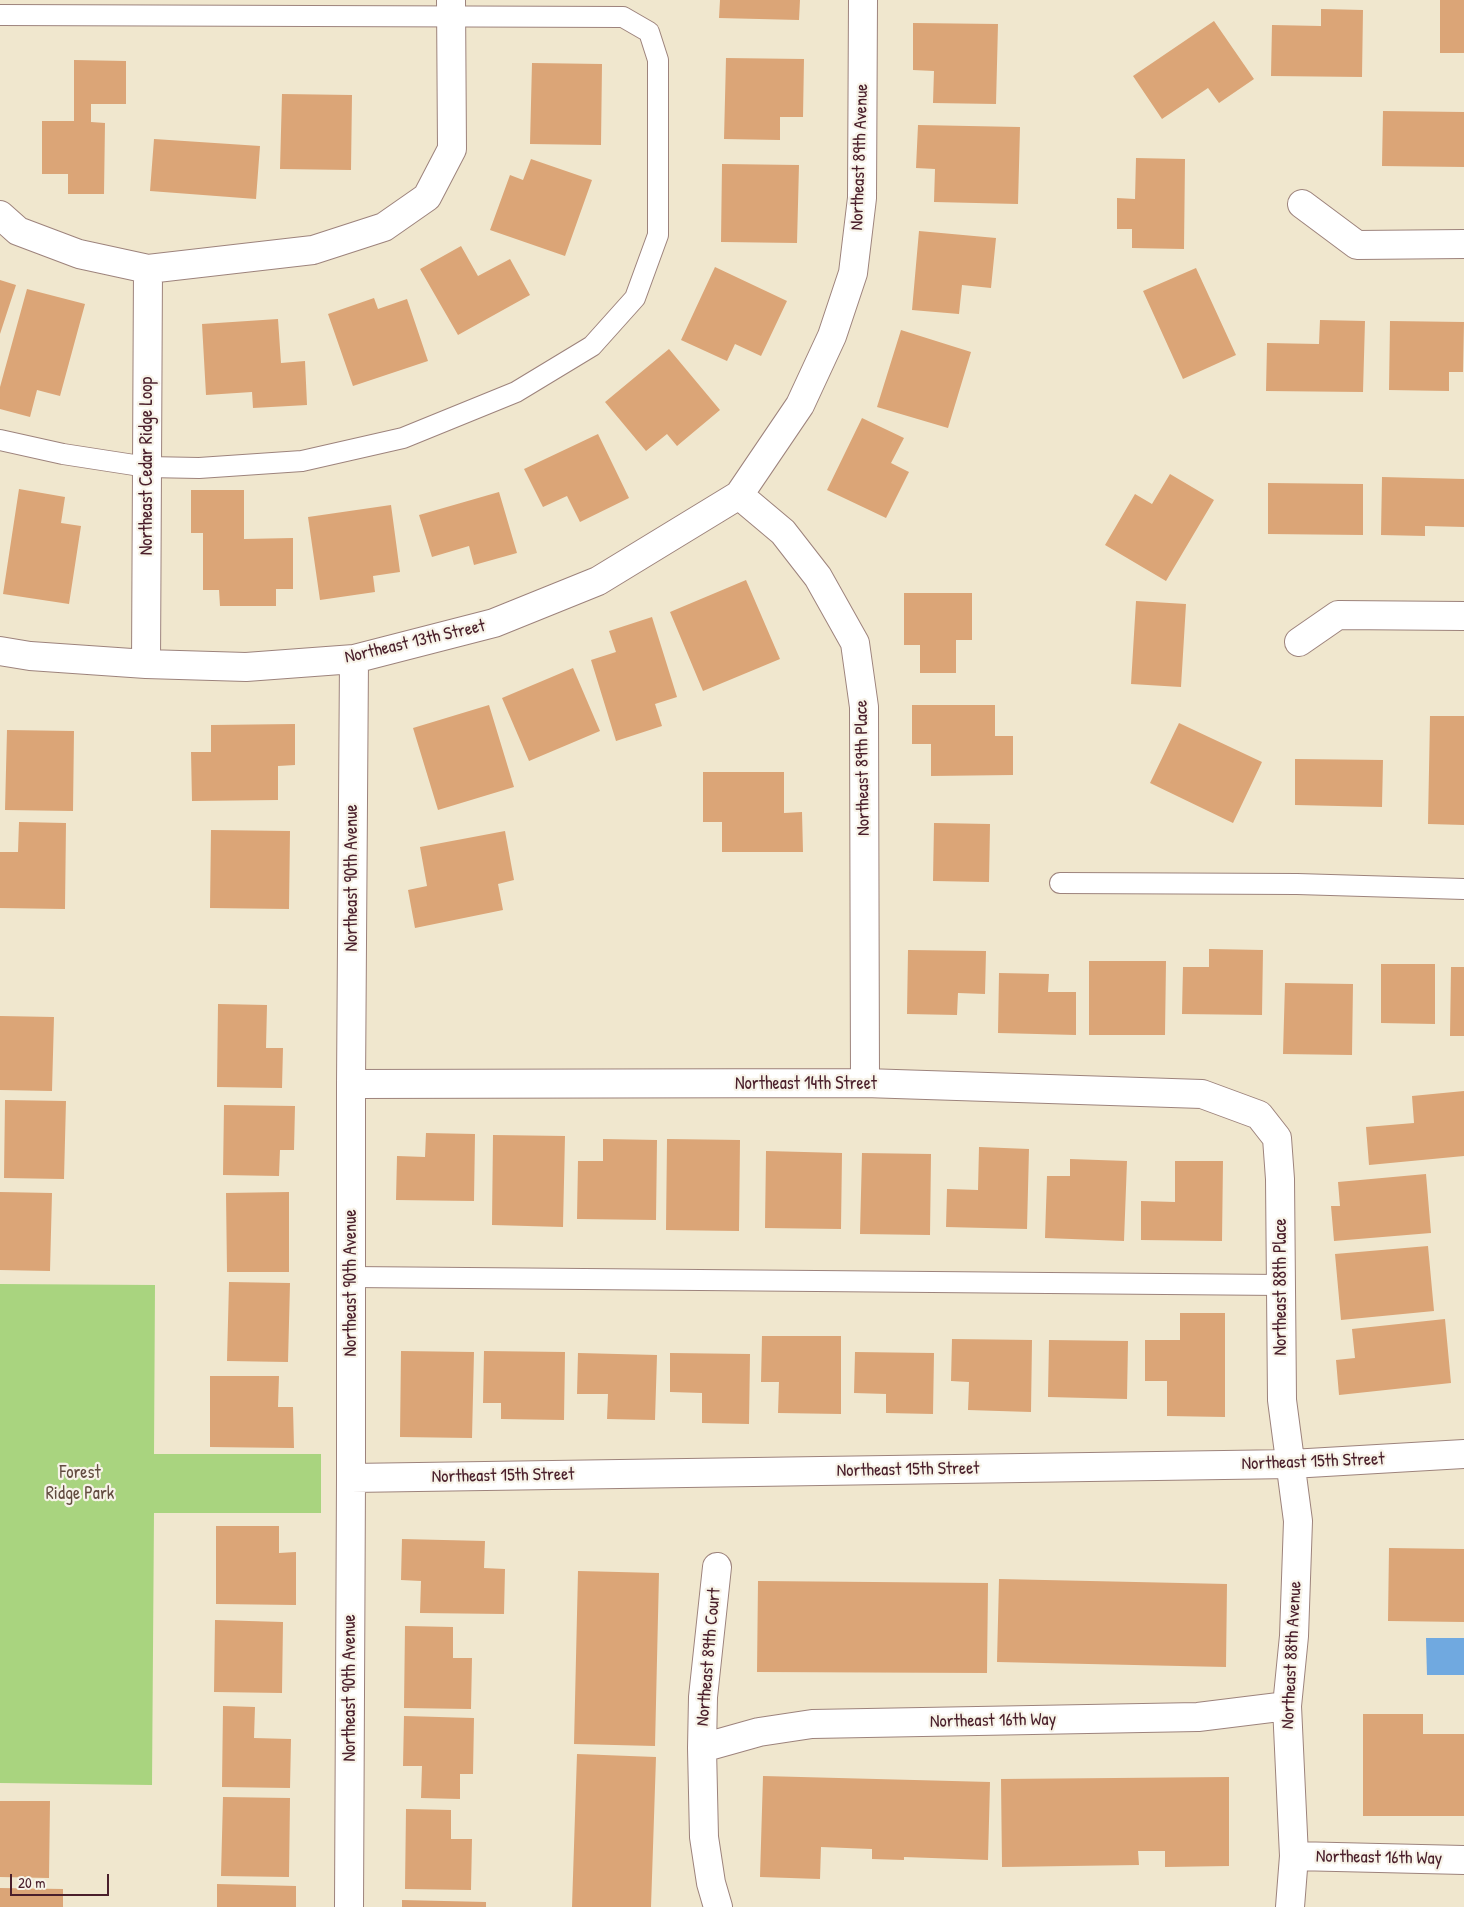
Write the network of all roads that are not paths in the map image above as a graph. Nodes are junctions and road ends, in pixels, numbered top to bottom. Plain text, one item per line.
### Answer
1 (863, 0) edge
2 (451, 8) edge
3 (0, 15) edge
4 (1302, 204) dead end
5 (0, 215) edge
6 (1464, 244) edge
7 (148, 268) junction
8 (0, 440) edge
9 (147, 467) junction
10 (740, 495) junction
11 (1464, 616) edge
12 (1299, 642) dead end
13 (0, 651) edge
14 (354, 659) junction
15 (146, 664) junction
16 (1060, 883) dead end
17 (1464, 889) edge
18 (865, 1083) junction
19 (351, 1084) junction
20 (1259, 1115) joint
21 (351, 1277) junction
22 (1281, 1285) junction
23 (1464, 1454) edge
24 (1291, 1464) junction
25 (351, 1478) junction
26 (717, 1567) dead end
27 (1287, 1706) junction
28 (702, 1748) junction
29 (1294, 1856) junction
30 (1464, 1860) edge
31 (349, 1907) edge
32 (718, 1907) edge
33 (1290, 1907) edge

1 - 10 street, Northeast 89th Avenue
2 - 3 lane
2 - 7 street
2 - 9 lane
4 - 6 street
5 - 7 street
7 - 9 street, Northeast Cedar Ridge Loop
8 - 9 lane
9 - 15 street, Northeast Cedar Ridge Loop
10 - 14 street, Northeast 13th Street
10 - 18 street, Northeast 89th Place
11 - 12 street
13 - 15 street, Northeast 13th Street
14 - 15 street, Northeast 13th Street
14 - 19 street, Northeast 90th Avenue
16 - 17 lane
18 - 19 street, Northeast 14th Street
18 - 20 street, Northeast 14th Street
19 - 21 street, Northeast 90th Avenue
20 - 22 street, Northeast 88th Place
21 - 22 lane
21 - 25 street, Northeast 90th Avenue
22 - 24 street, Northeast 88th Place
23 - 24 street, Northeast 15th Street
24 - 25 street, Northeast 15th Street
24 - 27 street, Northeast 88th Avenue
25 - 31 street, Northeast 90th Avenue
26 - 28 street, Northeast 89th Court
27 - 28 street, Northeast 16th Way
27 - 29 street, Northeast 88th Avenue
28 - 32 street
29 - 30 street, Northeast 16th Way
29 - 33 street, Northeast 88th Avenue

